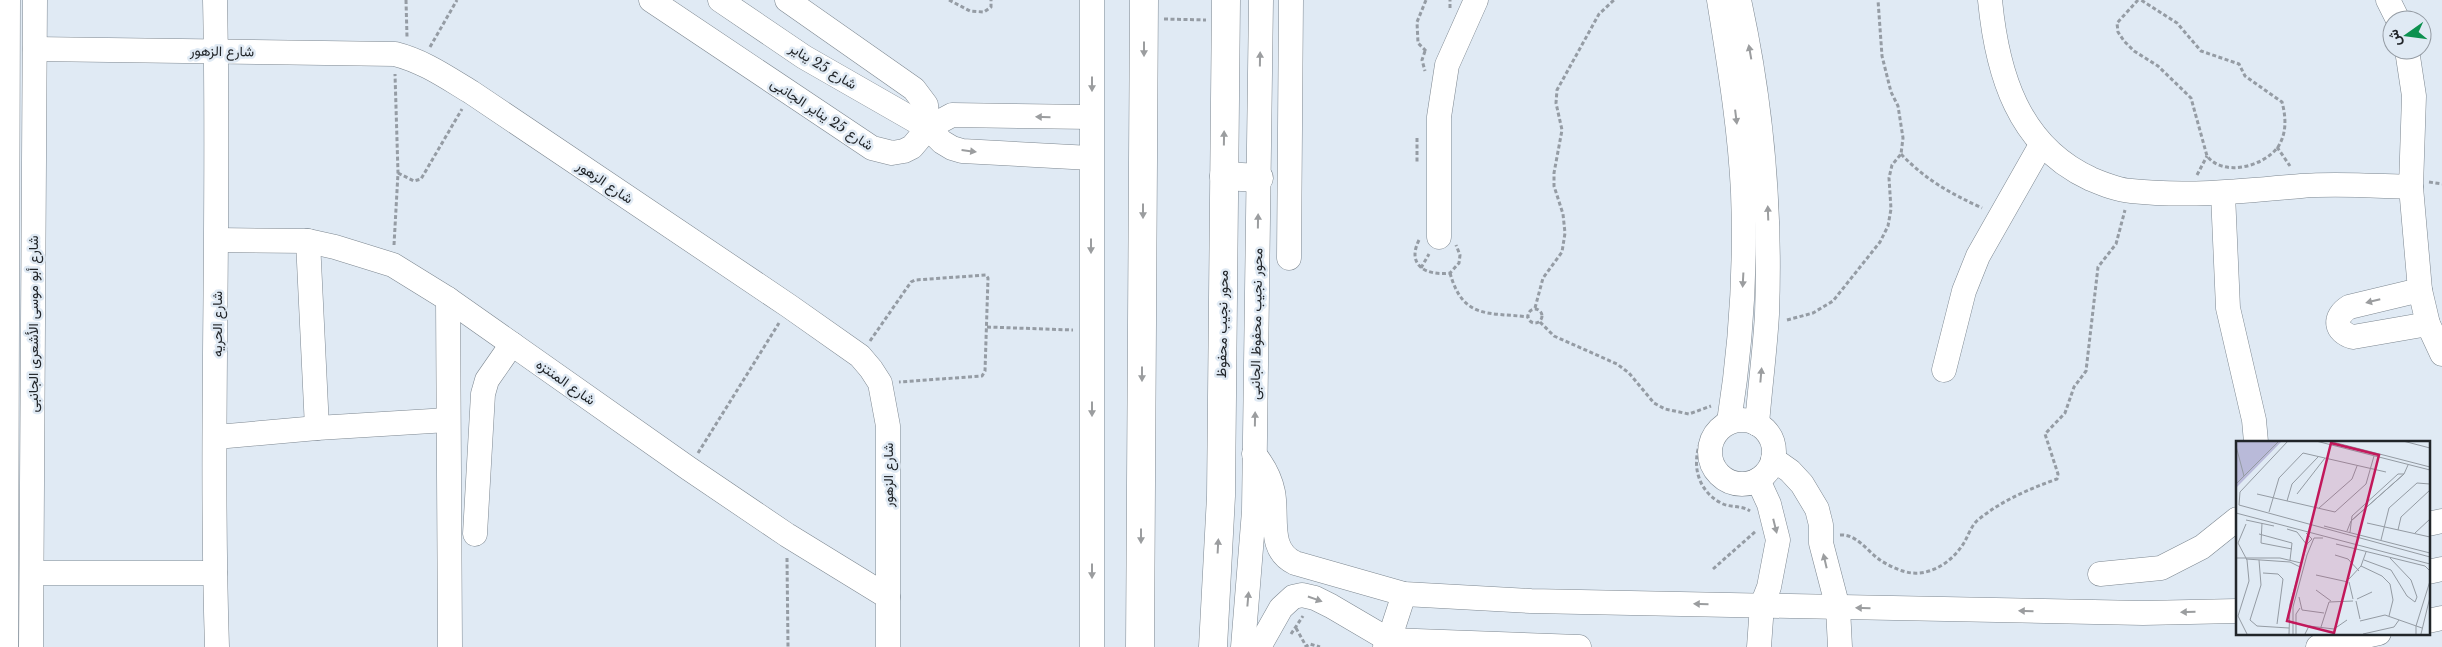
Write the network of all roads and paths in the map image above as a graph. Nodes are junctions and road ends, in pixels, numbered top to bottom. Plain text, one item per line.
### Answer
1 (8, 0) edge
2 (35, 0) edge
3 (216, 0) edge
4 (406, 0) edge
5 (457, 0) edge
6 (651, 0) edge
7 (720, 0) edge
8 (787, 0) edge
9 (949, 0) edge
10 (991, 0) edge
11 (1092, 0) edge
12 (1261, 0) edge
13 (1290, 0) edge
14 (1426, 0) edge
15 (1476, 0) edge
16 (1614, 0) edge
17 (1719, 0) edge
18 (1740, 0) edge
19 (1878, 0) edge
20 (1990, 0) edge
21 (2139, 0) edge
22 (1144, 10) edge
23 (1226, 10) edge
24 (1417, 37) dead end
25 (35, 48) junction
26 (216, 50) junction
27 (408, 58) junction
28 (2408, 60) edge
29 (471, 92) junction
30 (1091, 117) junction
31 (928, 128) junction
32 (2041, 145) junction
33 (1901, 154) junction
34 (1091, 158) junction
35 (398, 173) junction
36 (1224, 176) junction
37 (1259, 178) junction
38 (2411, 187) junction
39 (2130, 191) junction
40 (2223, 194) junction
41 (1999, 216) junction
42 (1439, 237) dead end
43 (217, 240) junction
44 (308, 241) junction
45 (4, 242) edge
46 (1289, 258) dead end
47 (393, 265) junction
48 (1450, 273) dead end
49 (4, 280) edge
50 (2420, 290) junction
51 (448, 299) junction
52 (790, 306) junction
53 (1535, 308) junction
54 (1528, 316) junction
55 (1767, 316) junction
56 (1540, 322) junction
57 (2428, 324) junction
58 (987, 328) junction
59 (1092, 330) junction
60 (512, 344) junction
61 (2442, 354) edge
62 (860, 356) junction
63 (1944, 370) dead end
64 (880, 383) junction
65 (1729, 411) junction
66 (448, 420) junction
67 (1756, 424) junction
68 (316, 428) junction
69 (216, 437) junction
70 (2256, 441) edge
71 (1254, 454) junction
72 (1773, 459) junction
73 (688, 468) junction
74 (1758, 480) junction
75 (1756, 515) dead end
76 (2236, 520) edge
77 (475, 534) dead end
78 (787, 535) junction
79 (1778, 540) junction
80 (1821, 543) junction
81 (1712, 569) dead end
82 (32, 573) junction
83 (215, 573) junction
84 (2100, 574) dead end
85 (1404, 594) junction
86 (888, 597) junction
87 (1315, 598) junction
88 (1762, 605) junction
89 (1838, 608) junction
90 (2236, 611) edge
91 (1296, 628) junction
92 (2373, 634) edge
93 (1287, 641) dead end
94 (2324, 642) edge
95 (1387, 644) edge
96 (1306, 646) edge
97 (6, 647) edge
98 (31, 647) edge
99 (217, 647) edge
100 (450, 647) edge
101 (788, 647) edge
102 (888, 647) edge
103 (1092, 647) edge
104 (1140, 647) edge
105 (1213, 647) edge
106 (1243, 647) edge
107 (1259, 647) edge
108 (1320, 647) edge
109 (1579, 647) edge
110 (1758, 647) edge
111 (1840, 647) edge

1 - 45 street
2 - 25 street, شارع أبو موسى الأشعرى الجانبى
3 - 26 street, شارع الحريه
4 - 27 path
5 - 27 path
6 - 31 street, شارع 25 يناير الجانبى
7 - 31 street, شارع 25 يناير
8 - 31 street
9 - 10 path
11 -> 30 street
37 -> 12 street, محور نجيب محفوظ الجانبى
13 - 46 street
14 - 24 path
15 - 42 street
16 - 53 path
17 -> 65 street
55 -> 18 street
19 - 33 path
20 - 32 street
21 - 21 path
22 - 23 path
22 -> 104 main road
36 -> 23 main road, محور نجيب محفوظ
25 - 26 street, شارع الزهور
25 - 82 street, شارع أبو موسى الأشعرى الجانبى
26 - 27 street, شارع الزهور
26 - 43 street, شارع الحريه
27 - 29 street, شارع الزهور
27 - 35 path
28 - 38 street
29 - 35 path
29 - 52 street, شارع الزهور
30 -> 31 street
30 - 34 street
31 -> 34 street, شارع 25 يناير
32 - 39 street
32 - 41 street
33 - 41 path
33 - 55 path
34 -> 59 street
35 - 47 path
36 - 37 main road
105 -> 36 main road, محور نجيب محفوظ
71 -> 37 street, محور نجيب محفوظ الجانبى
38 - 40 street
38 - 50 street
39 - 40 street
39 - 80 path
40 - 70 street
41 - 63 street
43 - 44 street, شارع المنتزه
43 - 69 street, شارع الحريه
44 - 47 street, شارع المنتزه
44 - 68 street
45 - 49 street
47 - 51 street, شارع المنتزه
48 - 54 path
49 - 97 street
50 - 57 street
50 -> 57 street
51 - 60 street, شارع المنتزه
51 - 66 street
52 - 62 street, شارع الزهور
52 - 73 path
53 - 54 path
53 - 56 path
54 - 56 path
67 -> 55 street
56 - 65 path
57 - 61 street
58 - 59 path
58 - 62 path
58 - 64 path
59 -> 103 street
60 - 73 street, شارع المنتزه
60 - 77 street
62 - 64 street, شارع الزهور
64 - 86 street, شارع الزهور
65 - 67 street
65 - 74 street
65 - 75 path
66 - 68 street
66 - 100 street
67 - 72 street
68 - 69 street
69 - 83 street, شارع الحريه
71 - 85 street
106 -> 71 street, محور نجيب محفوظ الجانبى
72 - 74 street
72 - 80 street
73 - 78 street, شارع المنتزه
74 -> 79 street
76 - 84 street
78 - 86 street, شارع المنتزه
78 - 101 path
79 - 81 path
79 - 88 street
89 -> 80 street
82 - 83 street
82 - 98 street, شارع أبو موسى الأشعرى الجانبى
83 - 99 street, شارع الحريه
88 -> 85 street
85 - 95 street
86 - 102 street, شارع الزهور
87 - 91 path
87 - 95 street
87 - 107 street
88 - 89 street
88 - 110 street
90 -> 89 street
89 - 111 street
91 - 93 path
91 - 96 path
92 - 94 street
95 - 109 street
96 - 108 path

